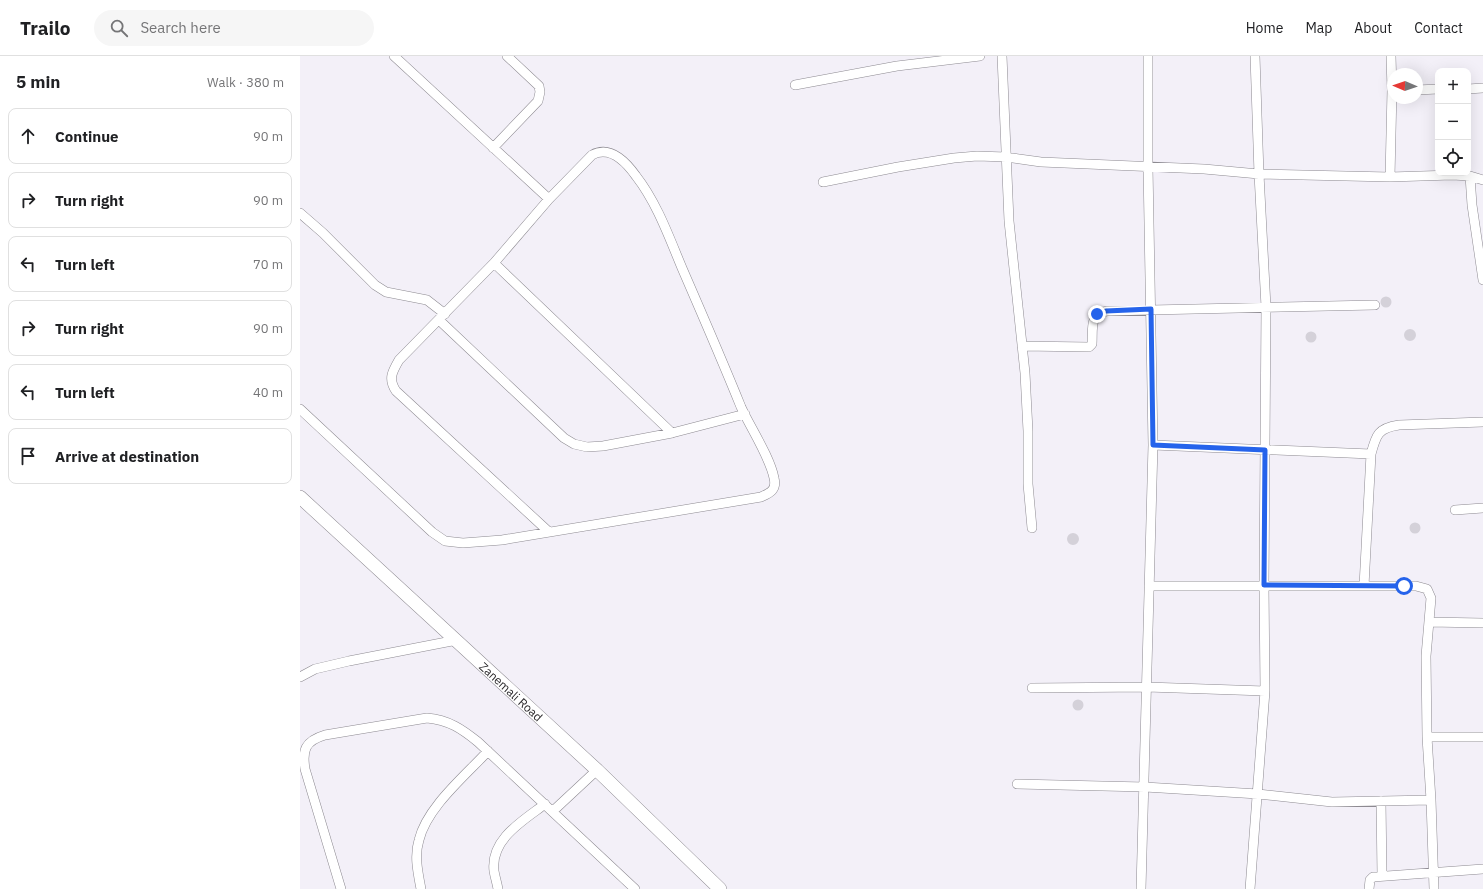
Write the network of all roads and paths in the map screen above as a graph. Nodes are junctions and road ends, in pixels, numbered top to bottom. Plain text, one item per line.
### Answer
1 (394, 56) edge
2 (507, 56) edge
3 (980, 56) edge
4 (1002, 56) edge
5 (1148, 56) edge
6 (1255, 56) edge
7 (1391, 56) edge
8 (1392, 68) edge
9 (795, 85) dead end
10 (1483, 88) edge
11 (1471, 89) edge
12 (1423, 90) edge
13 (1435, 90) edge
14 (1393, 104) edge
15 (493, 148) junction
16 (1006, 157) junction
17 (1148, 166) junction
18 (1259, 174) junction
19 (1470, 176) junction
20 (1390, 177) junction
21 (1483, 180) edge
22 (823, 182) dead end
23 (549, 199) junction
24 (300, 213) edge
25 (494, 263) junction
26 (1483, 280) edge
27 (1375, 305) dead end
28 (1266, 307) junction
29 (1151, 309) junction
30 (442, 317) junction
31 (1022, 346) junction
32 (300, 409) edge
33 (745, 414) junction
34 (1483, 422) edge
35 (672, 433) junction
36 (1153, 445) junction
37 (1265, 450) junction
38 (1370, 454) junction
39 (300, 496) edge
40 (1483, 508) edge
41 (1455, 510) dead end
42 (1032, 528) dead end
43 (549, 532) junction
44 (1264, 585) junction
45 (1149, 586) junction
46 (1364, 586) junction
47 (1430, 622) junction
48 (1483, 623) edge
49 (456, 640) junction
50 (300, 676) edge
51 (1147, 687) junction
52 (1032, 688) dead end
53 (1265, 691) junction
54 (1427, 737) junction
55 (1483, 737) edge
56 (488, 751) junction
57 (597, 770) junction
58 (1017, 784) dead end
59 (1145, 787) junction
60 (1258, 794) junction
61 (1431, 800) junction
62 (1381, 801) junction
63 (545, 804) junction
64 (553, 811) junction
65 (1483, 870) edge
66 (1433, 872) junction
67 (1382, 876) junction
68 (341, 889) edge
69 (421, 889) edge
70 (498, 889) edge
71 (635, 889) edge
72 (720, 889) edge
73 (1141, 889) edge
74 (1250, 889) edge
75 (1369, 889) edge
76 (1434, 889) edge

1 - 15 street
2 - 15 street
3 - 9 street
4 - 16 street
5 - 17 street
6 - 18 street
7 - 8 street
10 - 11 street
12 - 13 street
14 - 20 street
15 - 23 street
16 - 17 street
16 - 22 street
16 - 31 street
17 - 18 street
17 - 29 street
18 - 20 street
18 - 28 street
19 - 20 street
19 - 21 street
19 - 26 street
23 - 25 street
23 - 33 street
24 - 30 street
25 - 30 street
25 - 35 street
27 - 28 street
28 - 29 street
28 - 37 street
29 - 31 street
29 - 36 street
30 - 35 street
30 - 43 street
31 - 42 street
32 - 43 street
33 - 35 street
33 - 43 street
34 - 38 street
36 - 37 street
36 - 45 street
37 - 38 street
37 - 44 street
38 - 46 street
39 - 49 street, Zanemali Road
40 - 41 street
44 - 45 street
44 - 46 street
44 - 53 street
45 - 51 street
46 - 47 street
47 - 48 street
47 - 54 street
49 - 50 street
49 - 57 street, Zanemali Road
51 - 52 street
51 - 53 street
51 - 59 street
53 - 60 street
54 - 55 street
54 - 61 street
56 - 63 street
56 - 68 street
56 - 69 street
57 - 64 street
57 - 72 street, Zanemali Road
58 - 59 street
59 - 60 street
59 - 73 street
60 - 62 street
60 - 74 street
61 - 62 street
61 - 66 street
62 - 67 street
63 - 64 street
63 - 70 street
64 - 71 street
65 - 66 street
66 - 67 street
66 - 76 street
67 - 75 street

